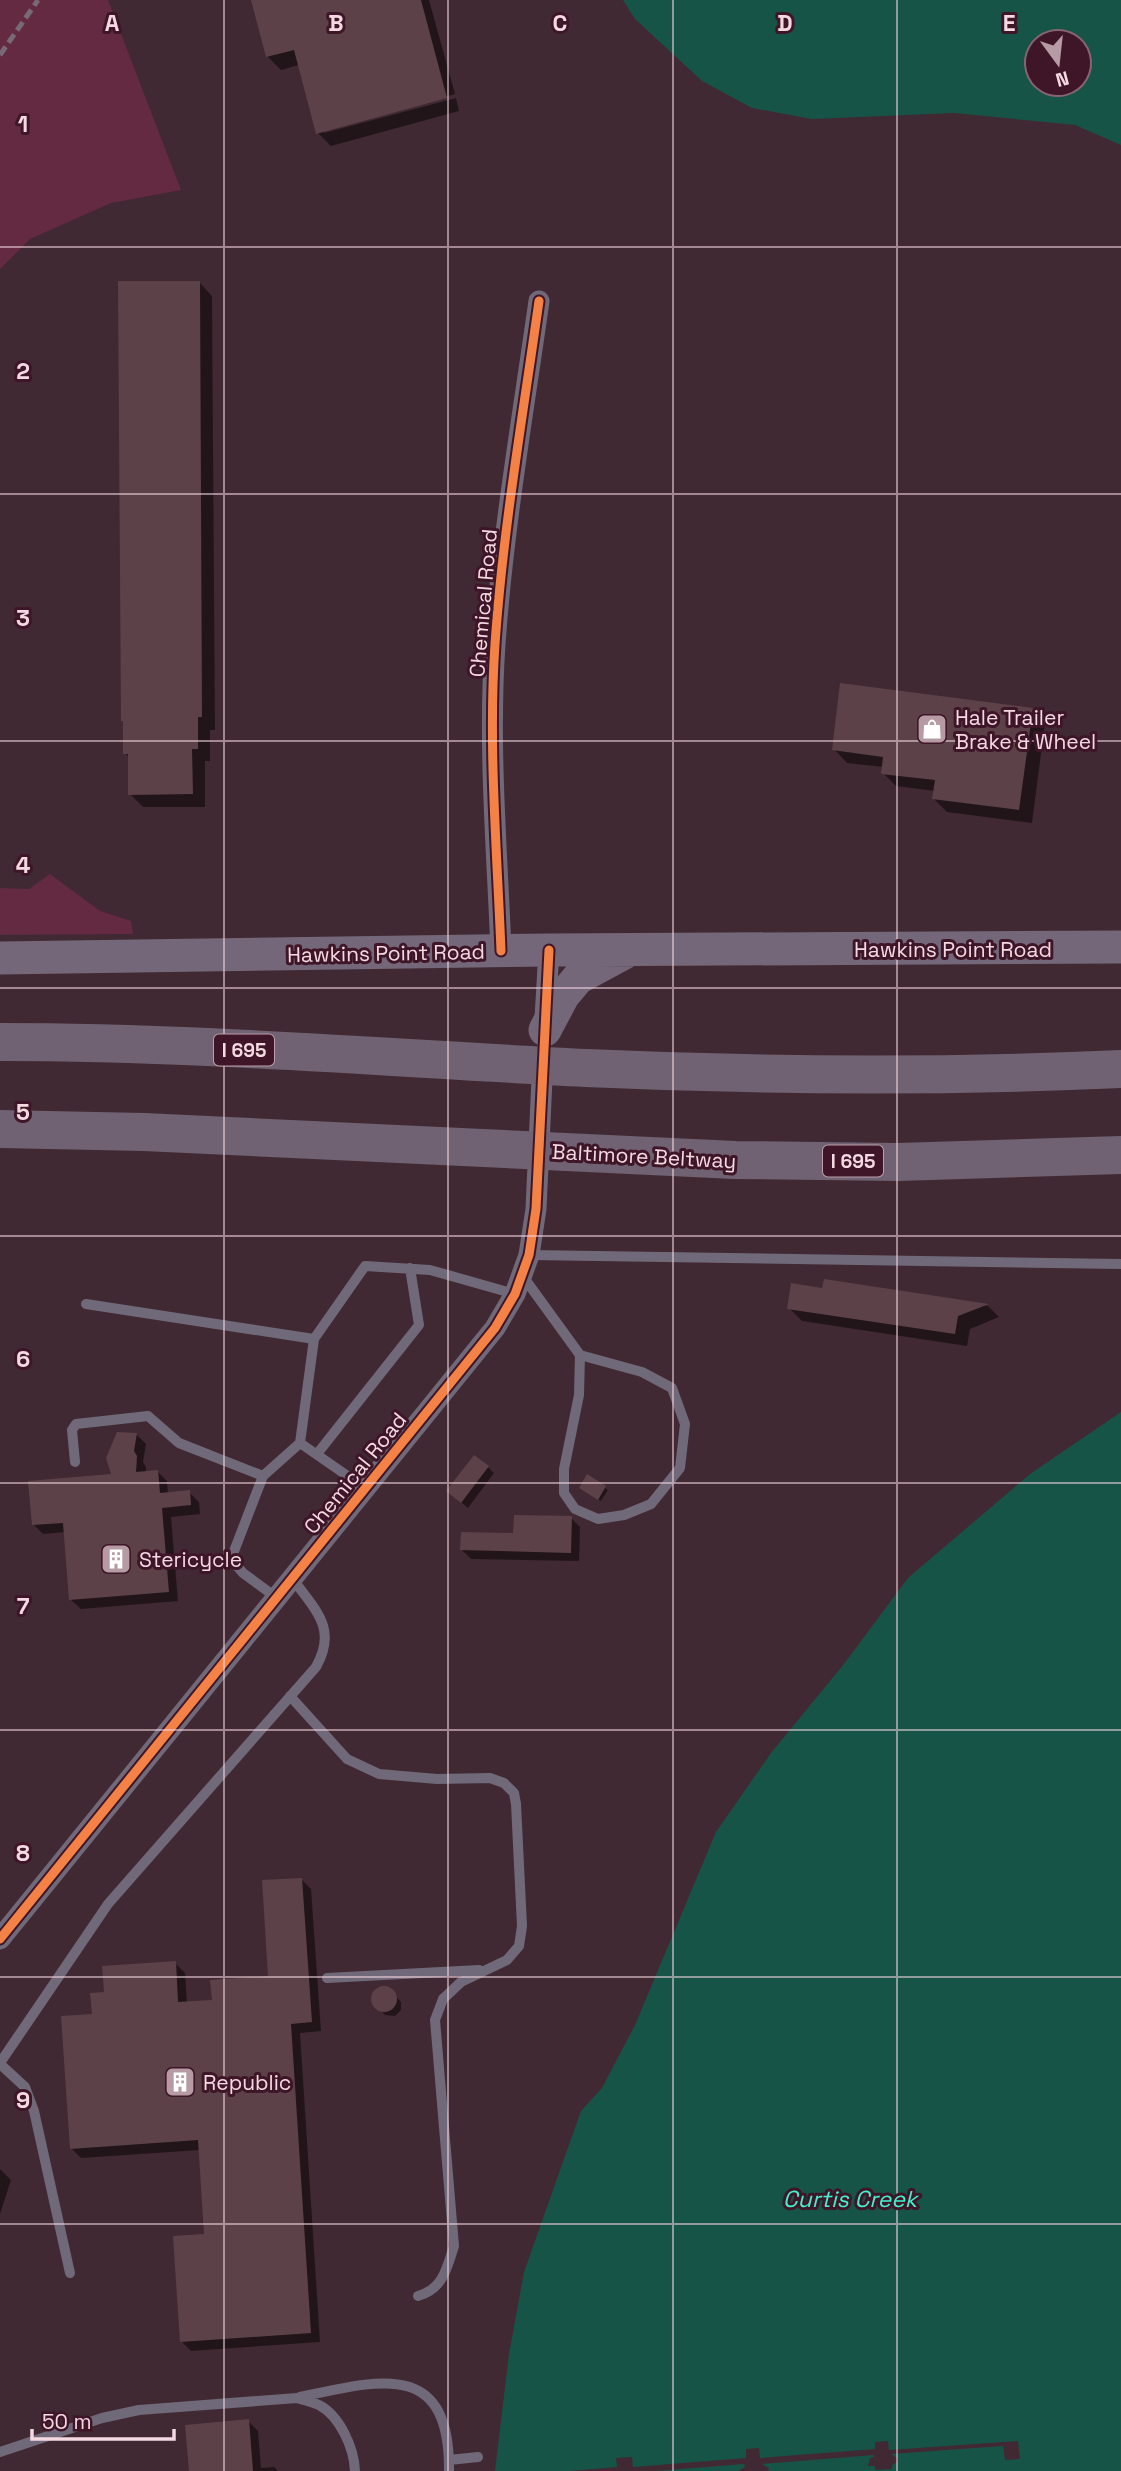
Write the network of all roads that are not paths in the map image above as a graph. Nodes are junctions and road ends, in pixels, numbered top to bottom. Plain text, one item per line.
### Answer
1 (539, 301) dead end
2 (1121, 947) edge
3 (1066, 949) junction
4 (548, 950) junction
5 (629, 950) junction
6 (500, 951) junction
7 (0, 958) edge
8 (1121, 965) edge
9 (545, 1030) junction
10 (0, 1042) edge
11 (1121, 1069) edge
12 (0, 1129) edge
13 (1121, 1155) edge
14 (1121, 1264) edge
15 (410, 1268) junction
16 (522, 1275) junction
17 (86, 1304) dead end
18 (314, 1339) junction
19 (580, 1355) junction
20 (300, 1443) junction
21 (317, 1454) junction
22 (75, 1462) dead end
23 (262, 1476) junction
24 (365, 1488) junction
25 (292, 1578) junction
26 (277, 1598) junction
27 (290, 1696) junction
28 (0, 1939) edge
29 (485, 1969) junction
30 (327, 1978) dead end
31 (0, 2063) edge
32 (70, 2273) dead end
33 (418, 2296) dead end
34 (298, 2398) junction
35 (0, 2452) edge
36 (478, 2457) dead end
37 (449, 2465) edge
38 (355, 2471) edge

1 - 6 street, Chemical Road
2 - 3 main road
3 - 5 main road, Hawkins Point Road
3 - 8 main road
4 - 5 main road, Hawkins Point Road
4 - 6 main road, Hawkins Point Road
4 - 9 street, Chemical Road
5 - 9 main road
6 - 7 main road, Hawkins Point Road
9 - 16 street, Chemical Road
10 - 11 highway, I 695
12 - 13 highway, Baltimore Beltway / I 695
14 - 16 lane
15 - 16 lane
15 - 18 lane
15 - 21 lane
16 - 19 lane
16 - 24 street, Chemical Road
17 - 18 lane
18 - 20 lane
19 - 19 lane
20 - 21 lane
20 - 23 lane
21 - 24 lane
22 - 23 lane
23 - 26 lane
24 - 25 street, Chemical Road
25 - 26 street, Chemical Road
25 - 27 lane
26 - 28 street, Chemical Road
27 - 29 lane
27 - 31 lane
29 - 30 lane
29 - 33 lane
31 - 32 lane
34 - 35 lane
34 - 37 lane
34 - 38 lane
36 - 37 lane

